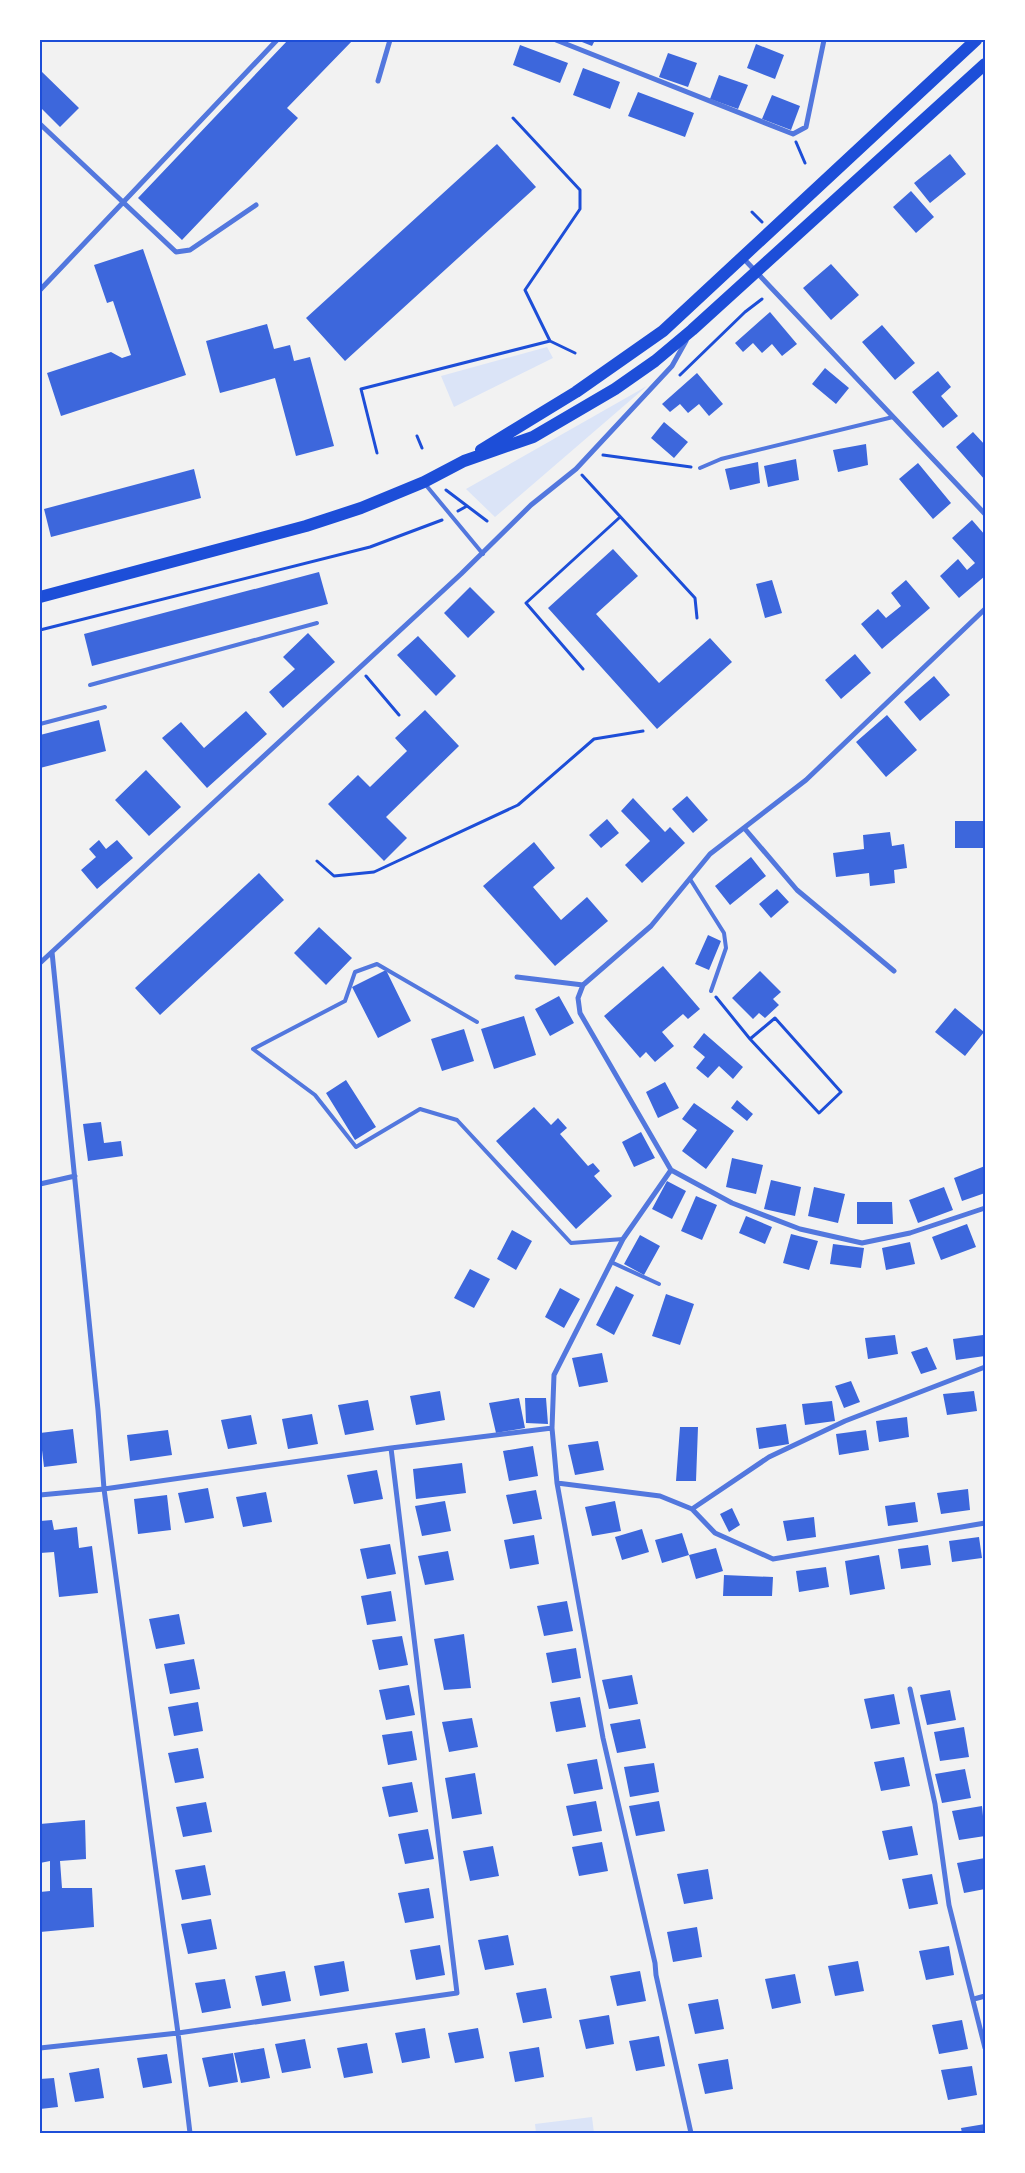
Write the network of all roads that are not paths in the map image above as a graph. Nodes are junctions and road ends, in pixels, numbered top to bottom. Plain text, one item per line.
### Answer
1 (277, 40) edge
2 (390, 40) edge
3 (556, 40) edge
4 (824, 40) edge
5 (976, 40) edge
6 (985, 64) edge
7 (378, 81) dead end
8 (40, 124) edge
9 (122, 201) junction
10 (256, 205) dead end
11 (742, 258) junction
12 (756, 272) junction
13 (40, 290) edge
14 (692, 330) junction
15 (893, 417) junction
16 (464, 461) junction
17 (700, 468) road end
18 (424, 482) junction
19 (985, 514) edge
20 (482, 554) junction
21 (40, 597) edge
22 (985, 609) edge
23 (317, 623) dead end
24 (90, 685) dead end
25 (105, 707) dead end
26 (40, 724) edge
27 (745, 829) junction
28 (690, 879) junction
29 (52, 952) junction
30 (40, 964) edge
31 (894, 971) dead end
32 (517, 977) dead end
33 (583, 985) junction
34 (711, 991) road end
35 (477, 1022) dead end
36 (672, 1170) junction
37 (76, 1176) junction
38 (40, 1184) edge
39 (985, 1208) edge
40 (623, 1239) junction
41 (611, 1262) junction
42 (659, 1284) dead end
43 (985, 1367) edge
44 (552, 1428) junction
45 (391, 1448) junction
46 (557, 1483) junction
47 (104, 1489) junction
48 (40, 1495) edge
49 (692, 1509) junction
50 (985, 1523) edge
51 (910, 1689) dead end
52 (985, 1996) edge
53 (974, 1999) junction
54 (178, 2033) junction
55 (40, 2048) edge
56 (985, 2048) edge
57 (190, 2133) edge
58 (691, 2133) edge

1 - 9 street
2 - 7 street
3 - 4 street
5 - 11 main road
6 - 12 main road
8 - 9 street
9 - 10 street
9 - 13 street
11 - 12 street
11 - 16 main road
12 - 14 main road
12 - 15 street
14 - 16 main road
14 - 20 street
15 - 17 lane
15 - 19 street
16 - 18 main road
18 - 20 lane
18 - 21 main road
20 - 29 street
22 - 27 street
23 - 24 lane
25 - 26 lane
27 - 28 street
27 - 31 street
28 - 33 street
28 - 34 lane
29 - 30 street
29 - 37 street
32 - 33 street
33 - 36 street
35 - 40 lane
36 - 39 street
36 - 40 street
37 - 38 street
37 - 47 street
40 - 41 street
41 - 42 lane
41 - 44 street
43 - 49 street
44 - 45 street
44 - 46 street
45 - 47 street
45 - 54 street
46 - 49 street
46 - 58 street
47 - 48 street
47 - 54 street
49 - 50 street
51 - 53 street
52 - 53 street
53 - 56 street
54 - 55 street
54 - 57 street

